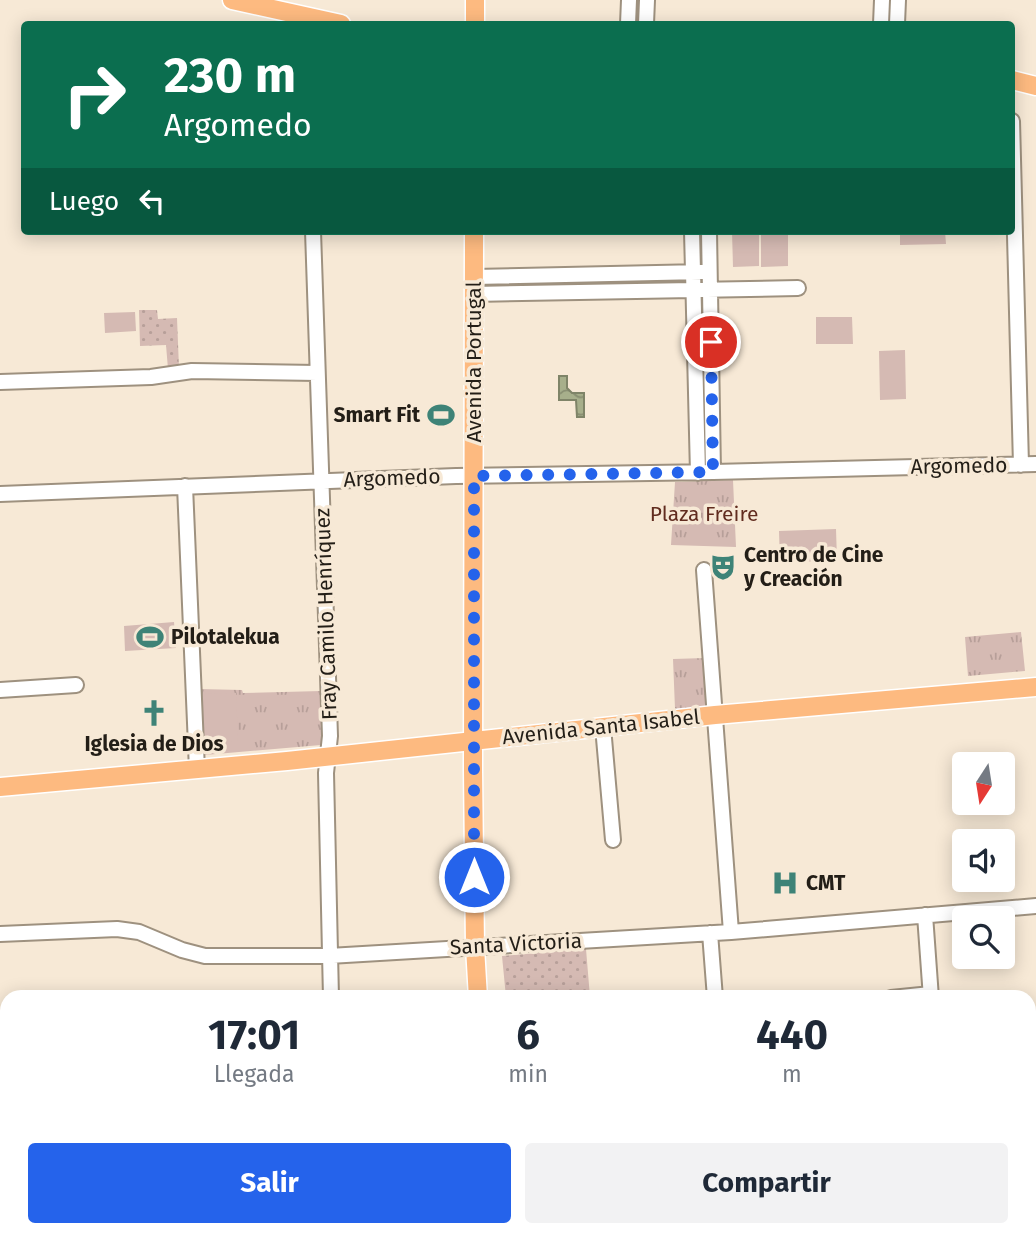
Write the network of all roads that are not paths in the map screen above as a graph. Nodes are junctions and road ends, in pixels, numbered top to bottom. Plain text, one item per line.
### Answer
1 (232, 0) edge
2 (475, 0) edge
3 (629, 0) edge
4 (647, 0) edge
5 (882, 0) edge
6 (898, 0) edge
7 (303, 13) edge
8 (331, 21) edge
9 (475, 21) edge
10 (628, 21) edge
11 (646, 21) edge
12 (881, 21) edge
13 (897, 21) edge
14 (1036, 78) edge
15 (1015, 80) edge
16 (1015, 81) edge
17 (1036, 86) edge
18 (1015, 182) edge
19 (313, 235) edge
20 (474, 235) edge
21 (692, 235) edge
22 (709, 235) edge
23 (693, 272) junction
24 (710, 272) junction
25 (633, 273) junction
26 (564, 274) junction
27 (474, 286) junction
28 (798, 288) dead end
29 (693, 290) junction
30 (711, 290) junction
31 (633, 291) junction
32 (564, 292) junction
33 (317, 373) junction
34 (0, 382) edge
35 (1029, 464) edge
36 (705, 473) junction
37 (474, 476) junction
38 (321, 481) junction
39 (185, 486) junction
40 (0, 494) edge
41 (704, 570) dead end
42 (76, 685) dead end
43 (1036, 687) edge
44 (0, 690) edge
45 (715, 715) junction
46 (603, 727) junction
47 (473, 741) junction
48 (327, 757) junction
49 (197, 770) junction
50 (0, 786) edge
51 (612, 840) dead end
52 (1036, 906) edge
53 (925, 915) junction
54 (731, 932) junction
55 (710, 933) junction
56 (0, 934) edge
57 (475, 947) junction
58 (329, 956) junction
59 (331, 990) edge
60 (478, 990) edge
61 (714, 990) edge
62 (931, 990) edge

1 - 7 main road
2 - 9 main road
3 - 10 street
4 - 11 street
5 - 12 street
6 - 13 street
7 - 8 main road
14 - 15 main road
16 - 17 main road
18 - 35 street
19 - 33 street, Fray Camilo Henríquez
20 - 27 main road, Avenida Portugal
21 - 23 street
22 - 24 street
23 - 24 street
23 - 25 street
23 - 29 street
24 - 30 street
25 - 26 street
25 - 31 street
26 - 27 street
26 - 32 street
27 - 32 street
27 - 37 main road, Avenida Portugal
28 - 30 street
29 - 30 street
29 - 31 street
29 - 36 street
30 - 36 street
31 - 32 street
33 - 34 street
33 - 38 street, Fray Camilo Henríquez
35 - 36 street, Argomedo
36 - 37 street, Argomedo
37 - 38 street, Argomedo
37 - 47 main road, Avenida Portugal
38 - 39 street, Argomedo
38 - 48 street, Fray Camilo Henríquez
39 - 40 street, Argomedo
39 - 49 street
41 - 45 street
42 - 44 street
43 - 45 main road, Avenida Santa Isabel
45 - 46 main road, Avenida Santa Isabel
45 - 54 street
46 - 47 main road, Avenida Santa Isabel
46 - 51 street
47 - 48 main road, Avenida Santa Isabel
47 - 57 main road, Avenida Portugal
48 - 49 main road, Avenida Santa Isabel
48 - 58 street, Fray Camilo Henríquez
49 - 50 main road, Avenida Santa Isabel
52 - 53 street, Santa Victoria
53 - 54 street, Santa Victoria
53 - 62 street
54 - 55 street, Santa Victoria
55 - 57 street, Santa Victoria
55 - 61 street
56 - 58 street, Santa Victoria
57 - 58 street, Santa Victoria
57 - 60 main road, Avenida Portugal
58 - 59 street, Fray Camilo Henríquez

